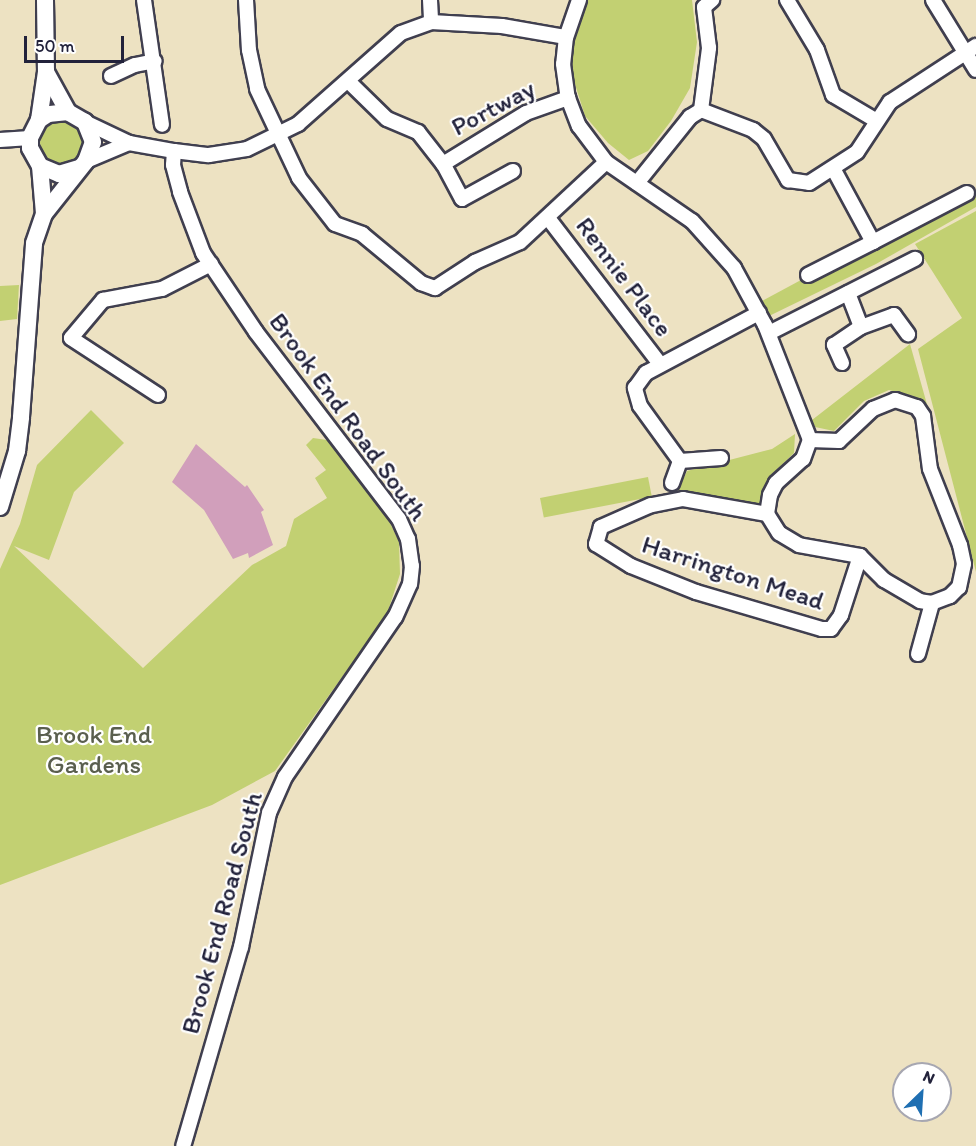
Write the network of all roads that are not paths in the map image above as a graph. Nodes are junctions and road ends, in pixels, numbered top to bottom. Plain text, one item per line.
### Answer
1 (45, 0) edge
2 (144, 0) edge
3 (246, 0) edge
4 (430, 0) edge
5 (579, 0) edge
6 (712, 0) edge
7 (787, 0) edge
8 (933, 0) edge
9 (431, 22) junction
10 (566, 37) junction
11 (971, 49) edge
12 (155, 61) junction
13 (976, 70) edge
14 (46, 72) junction
15 (111, 76) dead end
16 (348, 81) junction
17 (568, 98) junction
18 (701, 110) junction
19 (68, 112) junction
20 (39, 120) junction
21 (877, 121) junction
22 (85, 122) junction
23 (162, 125) dead end
24 (278, 135) junction
25 (30, 138) junction
26 (0, 140) edge
27 (129, 143) junction
28 (174, 151) junction
29 (606, 162) junction
30 (443, 164) junction
31 (83, 165) junction
32 (40, 166) junction
33 (834, 170) junction
34 (513, 171) dead end
35 (637, 183) junction
36 (967, 193) dead end
37 (44, 214) junction
38 (548, 218) junction
39 (873, 242) junction
40 (915, 259) dead end
41 (211, 264) junction
42 (808, 275) dead end
43 (848, 293) junction
44 (759, 313) junction
45 (861, 327) junction
46 (769, 333) junction
47 (908, 334) dead end
48 (842, 363) dead end
49 (661, 365) junction
50 (158, 395) dead end
51 (810, 440) junction
52 (721, 458) dead end
53 (680, 461) junction
54 (672, 483) dead end
55 (0, 507) edge
56 (767, 514) junction
57 (860, 556) junction
58 (932, 603) junction
59 (918, 654) dead end
60 (183, 1146) edge

1 - 14 street
2 - 12 street
3 - 24 street
4 - 9 street
5 - 10 street
6 - 18 street
7 - 21 street
8 - 11 street
9 - 10 street
9 - 16 street
10 - 17 street
11 - 13 street
11 - 21 street
12 - 15 street
12 - 23 street
14 - 19 street
14 - 20 street
16 - 24 street
16 - 30 street, Portway
17 - 29 street
17 - 30 street, Portway
18 - 33 street
18 - 35 street
19 - 20 street
19 - 22 street
20 - 25 street
21 - 33 street
22 - 27 street
22 - 31 street
24 - 28 street
24 - 38 street
25 - 26 street
25 - 32 street
27 - 28 street
27 - 31 street
28 - 41 street, Brook End Road South
29 - 35 street
29 - 38 street
30 - 34 street, Portway
31 - 32 street
31 - 37 street
32 - 37 street
33 - 39 street
35 - 44 street
36 - 39 street
37 - 55 street
38 - 49 street, Rennie Place
39 - 42 street
40 - 43 street
41 - 50 street
41 - 60 street, Brook End Road South
43 - 45 street
43 - 46 street
44 - 46 street
44 - 49 street
45 - 47 street
45 - 48 street
46 - 51 street
49 - 53 street
51 - 56 street
51 - 58 street
52 - 53 street
53 - 54 street
56 - 57 street
56 - 57 street, Harrington Mead
57 - 58 street
58 - 59 street

